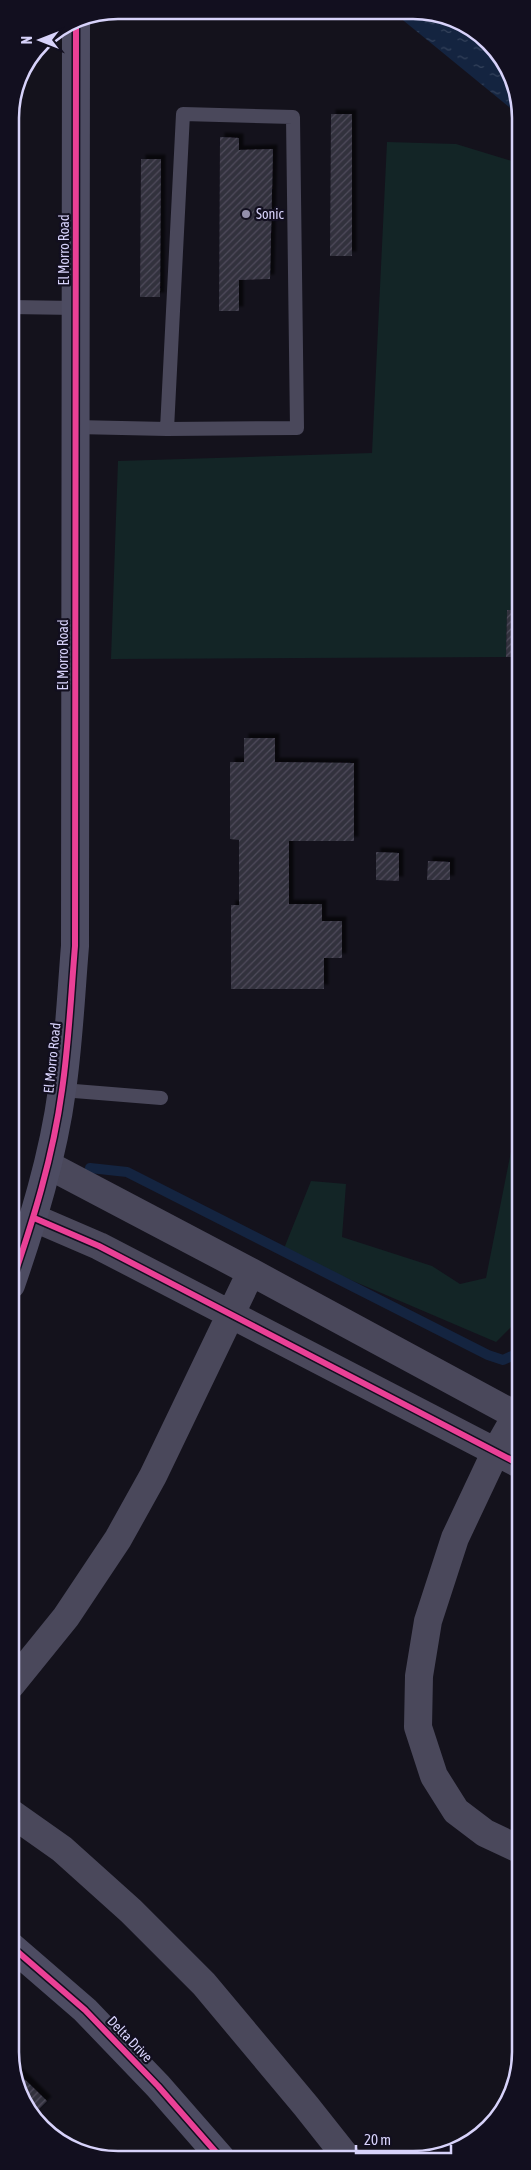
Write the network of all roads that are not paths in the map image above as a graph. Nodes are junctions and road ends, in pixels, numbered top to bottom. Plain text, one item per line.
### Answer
1 (76, 28) edge
2 (19, 307) edge
3 (76, 308) junction
4 (76, 428) junction
5 (167, 429) junction
6 (62, 1090) junction
7 (161, 1098) dead end
8 (48, 1165) junction
9 (34, 1218) junction
10 (19, 1262) edge
11 (251, 1272) junction
12 (230, 1313) junction
13 (512, 1414) edge
14 (512, 1426) edge
15 (496, 1451) junction
16 (512, 1460) edge
17 (19, 1675) edge
18 (19, 1819) edge
19 (512, 1846) edge
20 (19, 1953) edge
21 (215, 2151) edge
22 (342, 2151) edge

1 - 3 street, El Morro Road
2 - 3 lane
3 - 4 street, El Morro Road
4 - 5 lane
4 - 6 street, El Morro Road
5 - 5 lane
6 - 7 lane
6 - 8 street, El Morro Road
8 - 9 street, El Morro Road
8 - 11 street
9 - 10 street, El Morro Road
9 - 12 street
11 - 12 street
11 - 13 street
12 - 15 street
12 - 17 street
14 - 15 street
15 - 16 street
15 - 19 street
18 - 22 street
20 - 21 street, Delta Drive

